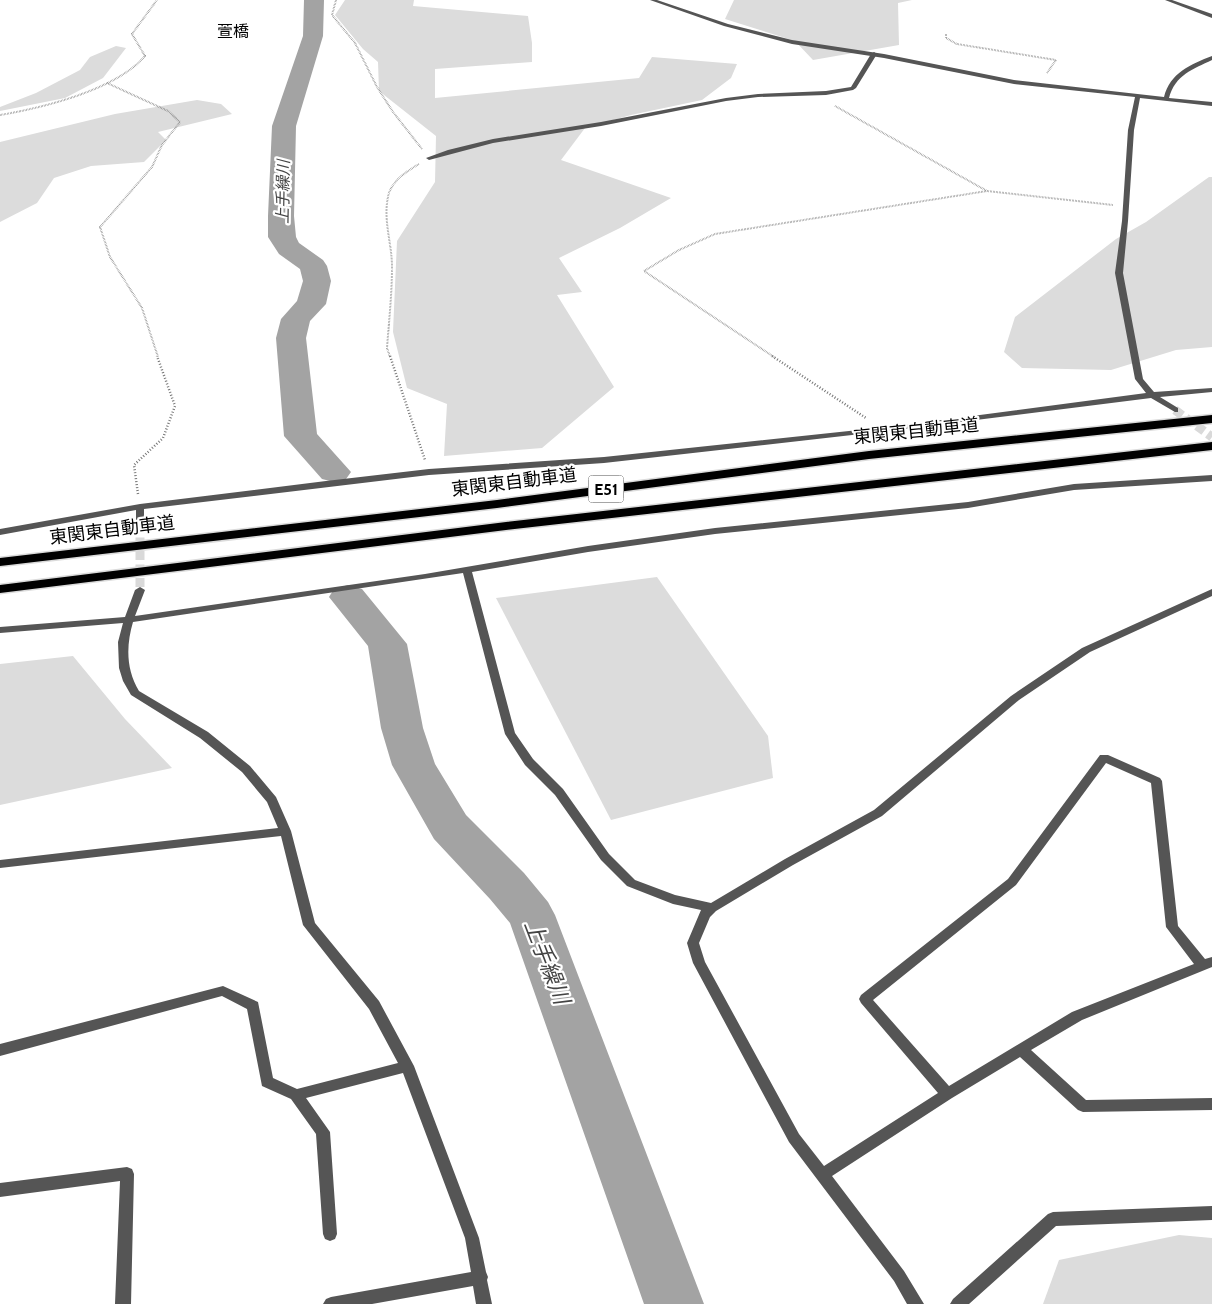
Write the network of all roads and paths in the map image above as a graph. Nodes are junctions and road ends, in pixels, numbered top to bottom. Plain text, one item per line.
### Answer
1 (157, 0) edge
2 (336, 0) edge
3 (652, 0) edge
4 (1167, 0) edge
5 (1212, 16) edge
6 (946, 34) dead end
7 (874, 54) junction
8 (1212, 58) edge
9 (107, 83) junction
10 (1037, 85) junction
11 (813, 93) junction
12 (1138, 96) junction
13 (1166, 99) junction
14 (1212, 104) edge
15 (0, 115) edge
16 (429, 158) junction
17 (987, 191) junction
18 (1126, 206) junction
19 (1212, 390) edge
20 (1152, 395) junction
21 (1174, 410) tunnel mouth
22 (1212, 419) edge
23 (882, 429) junction
24 (1212, 446) edge
25 (429, 472) junction
26 (1212, 478) edge
27 (140, 507) junction
28 (140, 524) tunnel mouth
29 (0, 532) edge
30 (0, 562) edge
31 (467, 570) junction
32 (0, 589) edge
33 (140, 590) tunnel mouth
34 (1212, 592) edge
35 (127, 620) junction
36 (0, 630) edge
37 (285, 831) junction
38 (0, 864) edge
39 (712, 908) junction
40 (1207, 964) edge
41 (0, 1050) edge
42 (1022, 1050) junction
43 (407, 1066) junction
44 (948, 1094) junction
45 (296, 1095) junction
46 (1212, 1104) edge
47 (822, 1175) junction
48 (0, 1190) edge
49 (1212, 1213) edge
50 (330, 1234) dead end
51 (480, 1277) junction
52 (373, 1300) edge
53 (123, 1304) edge
54 (331, 1304) edge
55 (484, 1304) edge
56 (916, 1304) edge
57 (958, 1304) edge

1 - 9 path
2 - 16 path
3 - 7 street
4 - 5 street
6 - 10 path
7 - 10 street
7 - 11 street
8 - 13 street
9 - 15 path
9 - 27 path
10 - 12 street
11 - 16 street
11 - 17 path
12 - 13 street
12 - 18 street
13 - 14 street
16 - 25 path
17 - 18 path
17 - 23 path
18 - 20 street
19 - 20 street
20 - 21 street
20 - 23 street
22 - 30 highway, 東関東自動車道 / E51
23 - 25 street
24 - 32 highway, E51
25 - 27 street
26 - 31 street
27 - 28 street
27 - 29 street
31 - 35 street
31 - 39 street
33 - 35 street
34 - 39 street
35 - 36 street
35 - 37 street
37 - 38 street
37 - 43 street
39 - 47 street
40 - 42 street
40 - 44 street
41 - 45 street
42 - 44 street
42 - 46 street
43 - 45 street
43 - 51 street
44 - 47 street
45 - 50 street
47 - 56 street
48 - 53 street
49 - 57 street
51 - 52 street
51 - 55 street
52 - 54 street

